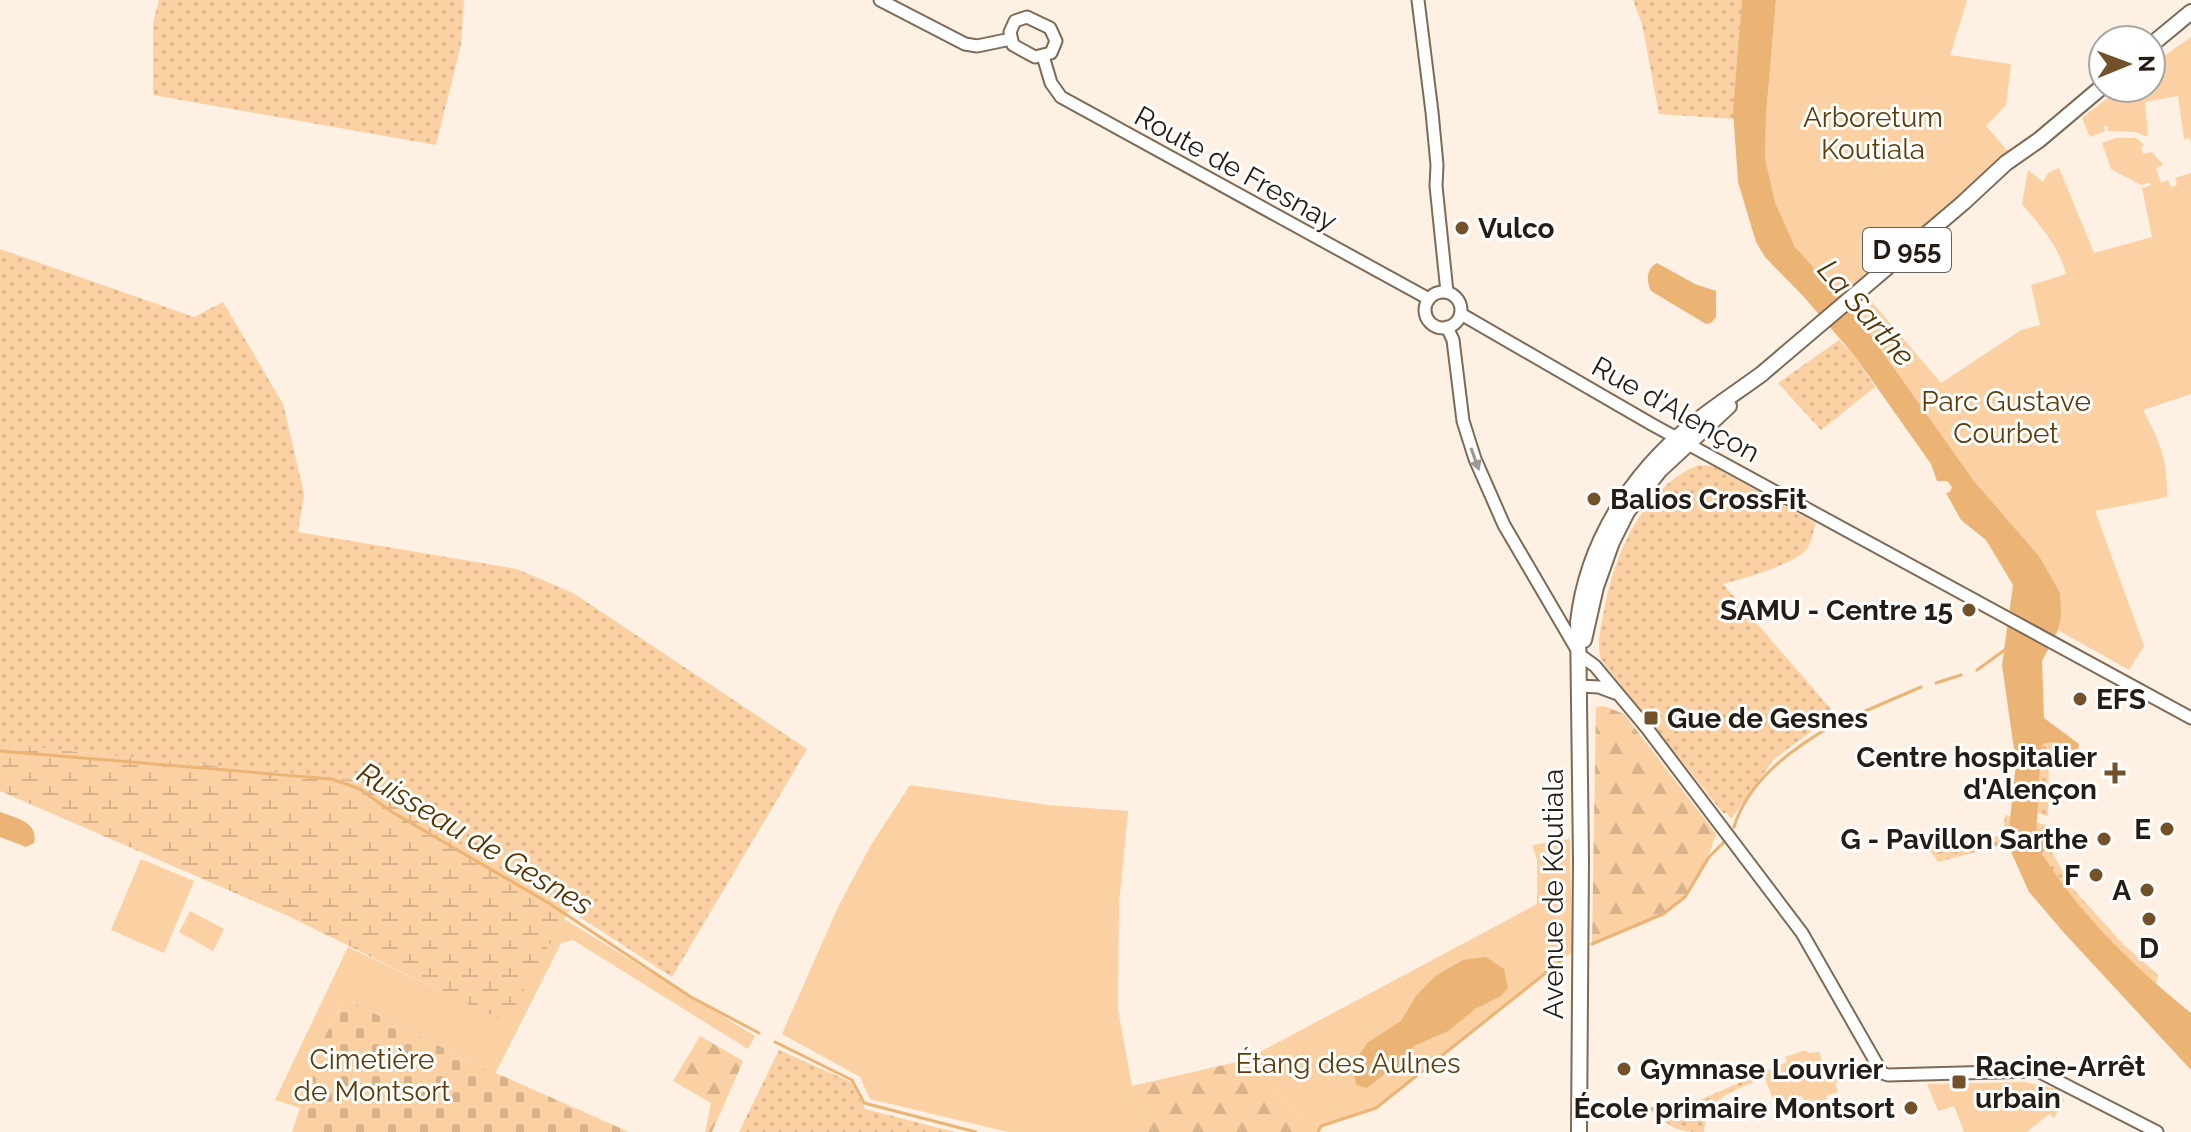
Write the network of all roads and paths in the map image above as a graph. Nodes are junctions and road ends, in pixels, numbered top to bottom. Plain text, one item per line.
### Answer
1 (880, 0) edge
2 (1418, 0) edge
3 (2191, 12) edge
4 (2167, 32) edge
5 (1011, 39) junction
6 (1043, 56) junction
7 (2087, 100) edge
8 (1447, 292) junction
9 (1429, 299) junction
10 (1461, 314) junction
11 (1447, 327) junction
12 (1683, 441) junction
13 (1580, 655) junction
14 (1579, 686) junction
15 (1616, 693) junction
16 (2191, 718) edge
17 (1579, 1132) edge
18 (2157, 1132) edge

1 - 5 street
2 - 8 street
3 - 4 main road
5 - 6 street
5 - 6 street
6 - 9 street, Route de Fresnay
7 - 12 main road, Avenue de Koutiala / D 955
8 - 9 street
8 - 10 street
9 - 11 street
10 - 11 street
10 - 12 street, Rue d'Alençon
11 -> 13 street
12 - 13 main road, Avenue de Koutiala / D 955
12 - 16 street, Rue d'Alençon
13 - 14 main road, Avenue de Koutiala / D 955
13 - 15 street
14 - 15 street
14 - 17 main road, Avenue de Koutiala / D 955
15 - 18 street

